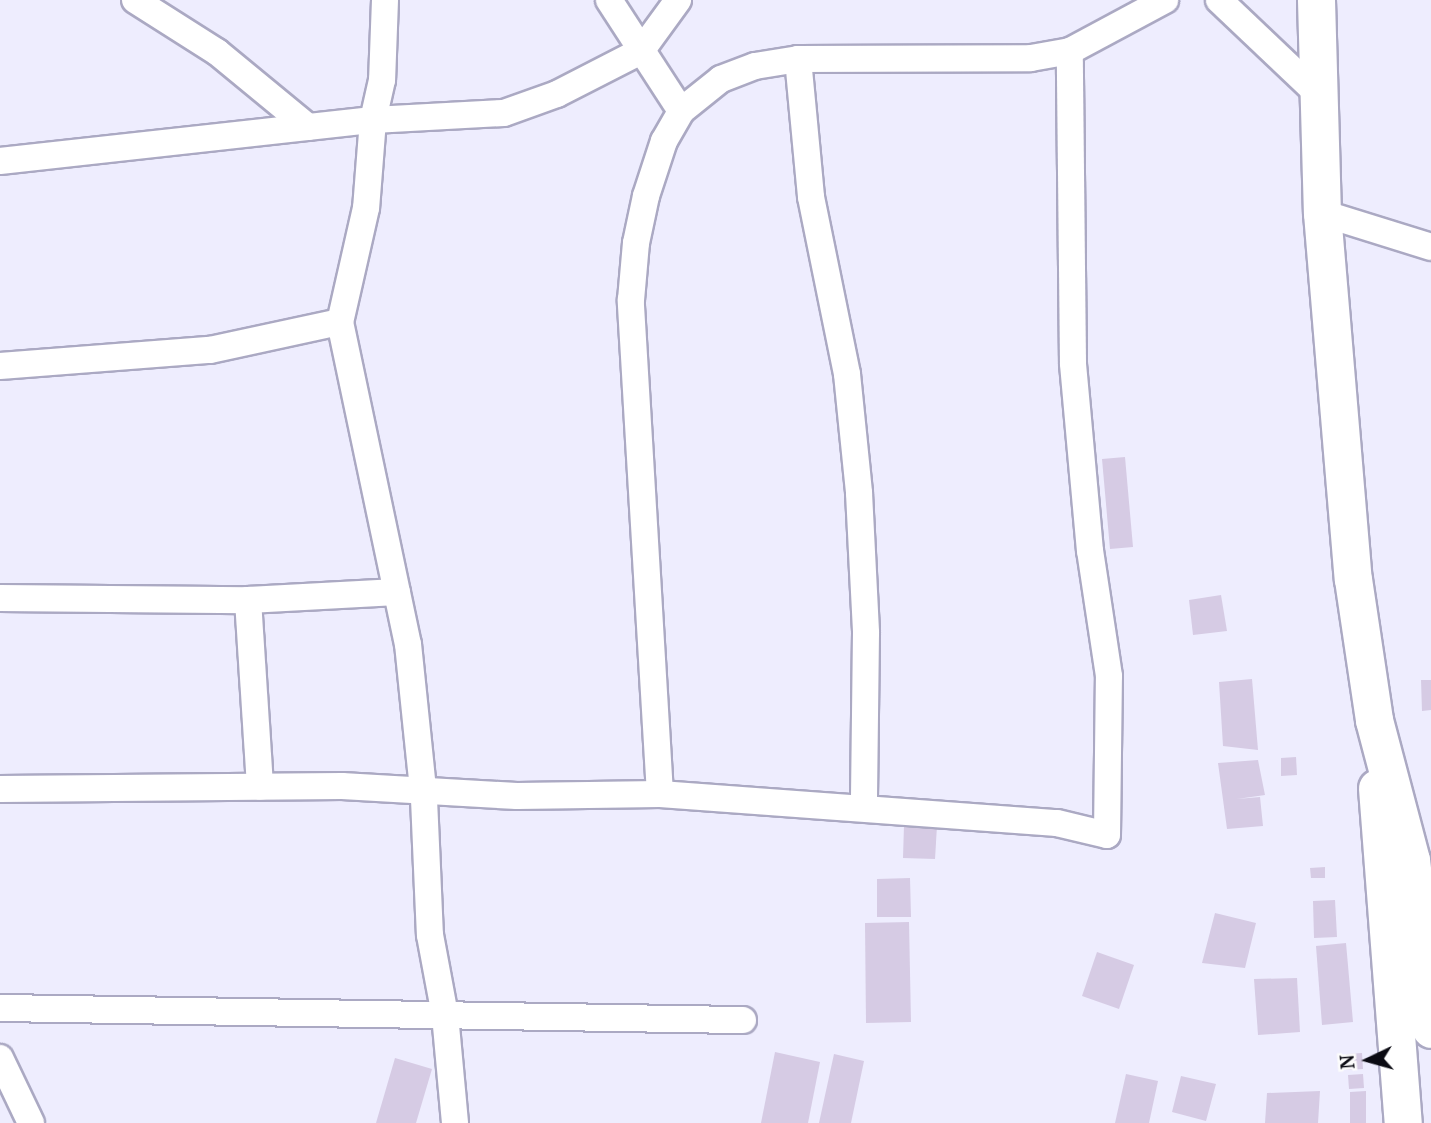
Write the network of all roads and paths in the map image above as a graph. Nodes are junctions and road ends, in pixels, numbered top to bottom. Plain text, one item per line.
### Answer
1 (135, 0) edge
2 (385, 0) edge
3 (609, 0) edge
4 (678, 0) edge
5 (1165, 0) edge
6 (1219, 0) edge
7 (1316, 0) edge
8 (641, 51) junction
9 (1070, 51) junction
10 (798, 59) junction
11 (1320, 96) junction
12 (681, 111) junction
13 (373, 120) junction
14 (308, 127) junction
15 (0, 161) edge
16 (1322, 213) junction
17 (1431, 247) edge
18 (340, 322) junction
19 (0, 366) edge
20 (397, 592) junction
21 (0, 598) edge
22 (248, 600) junction
23 (1374, 720) junction
24 (260, 787) junction
25 (422, 788) junction
26 (0, 789) edge
27 (660, 794) junction
28 (864, 807) junction
29 (1421, 858) edge
30 (0, 1008) edge
31 (445, 1016) junction
32 (743, 1020) dead end
33 (1431, 1029) edge
34 (0, 1058) edge
35 (31, 1123) edge
36 (455, 1123) edge
37 (1403, 1123) edge

1 - 14 street
2 - 13 street
3 - 8 street
4 - 8 street
5 - 9 street
6 - 11 street
7 - 11 main road
8 - 12 street
8 - 13 street
9 - 10 street
9 - 28 street
10 - 12 street
10 - 28 street
11 - 16 main road
12 - 27 street
13 - 14 street
13 - 18 street
14 - 15 street
16 - 17 street
16 - 23 main road
18 - 19 street
18 - 20 street
20 - 22 street
20 - 25 street
21 - 22 street
22 - 24 street
23 - 29 main road
23 - 37 main road
24 - 25 street
24 - 26 street
25 - 27 street
25 - 31 street
27 - 28 street
29 - 33 main road
30 - 31 street
31 - 32 street
31 - 36 street
34 - 35 street

